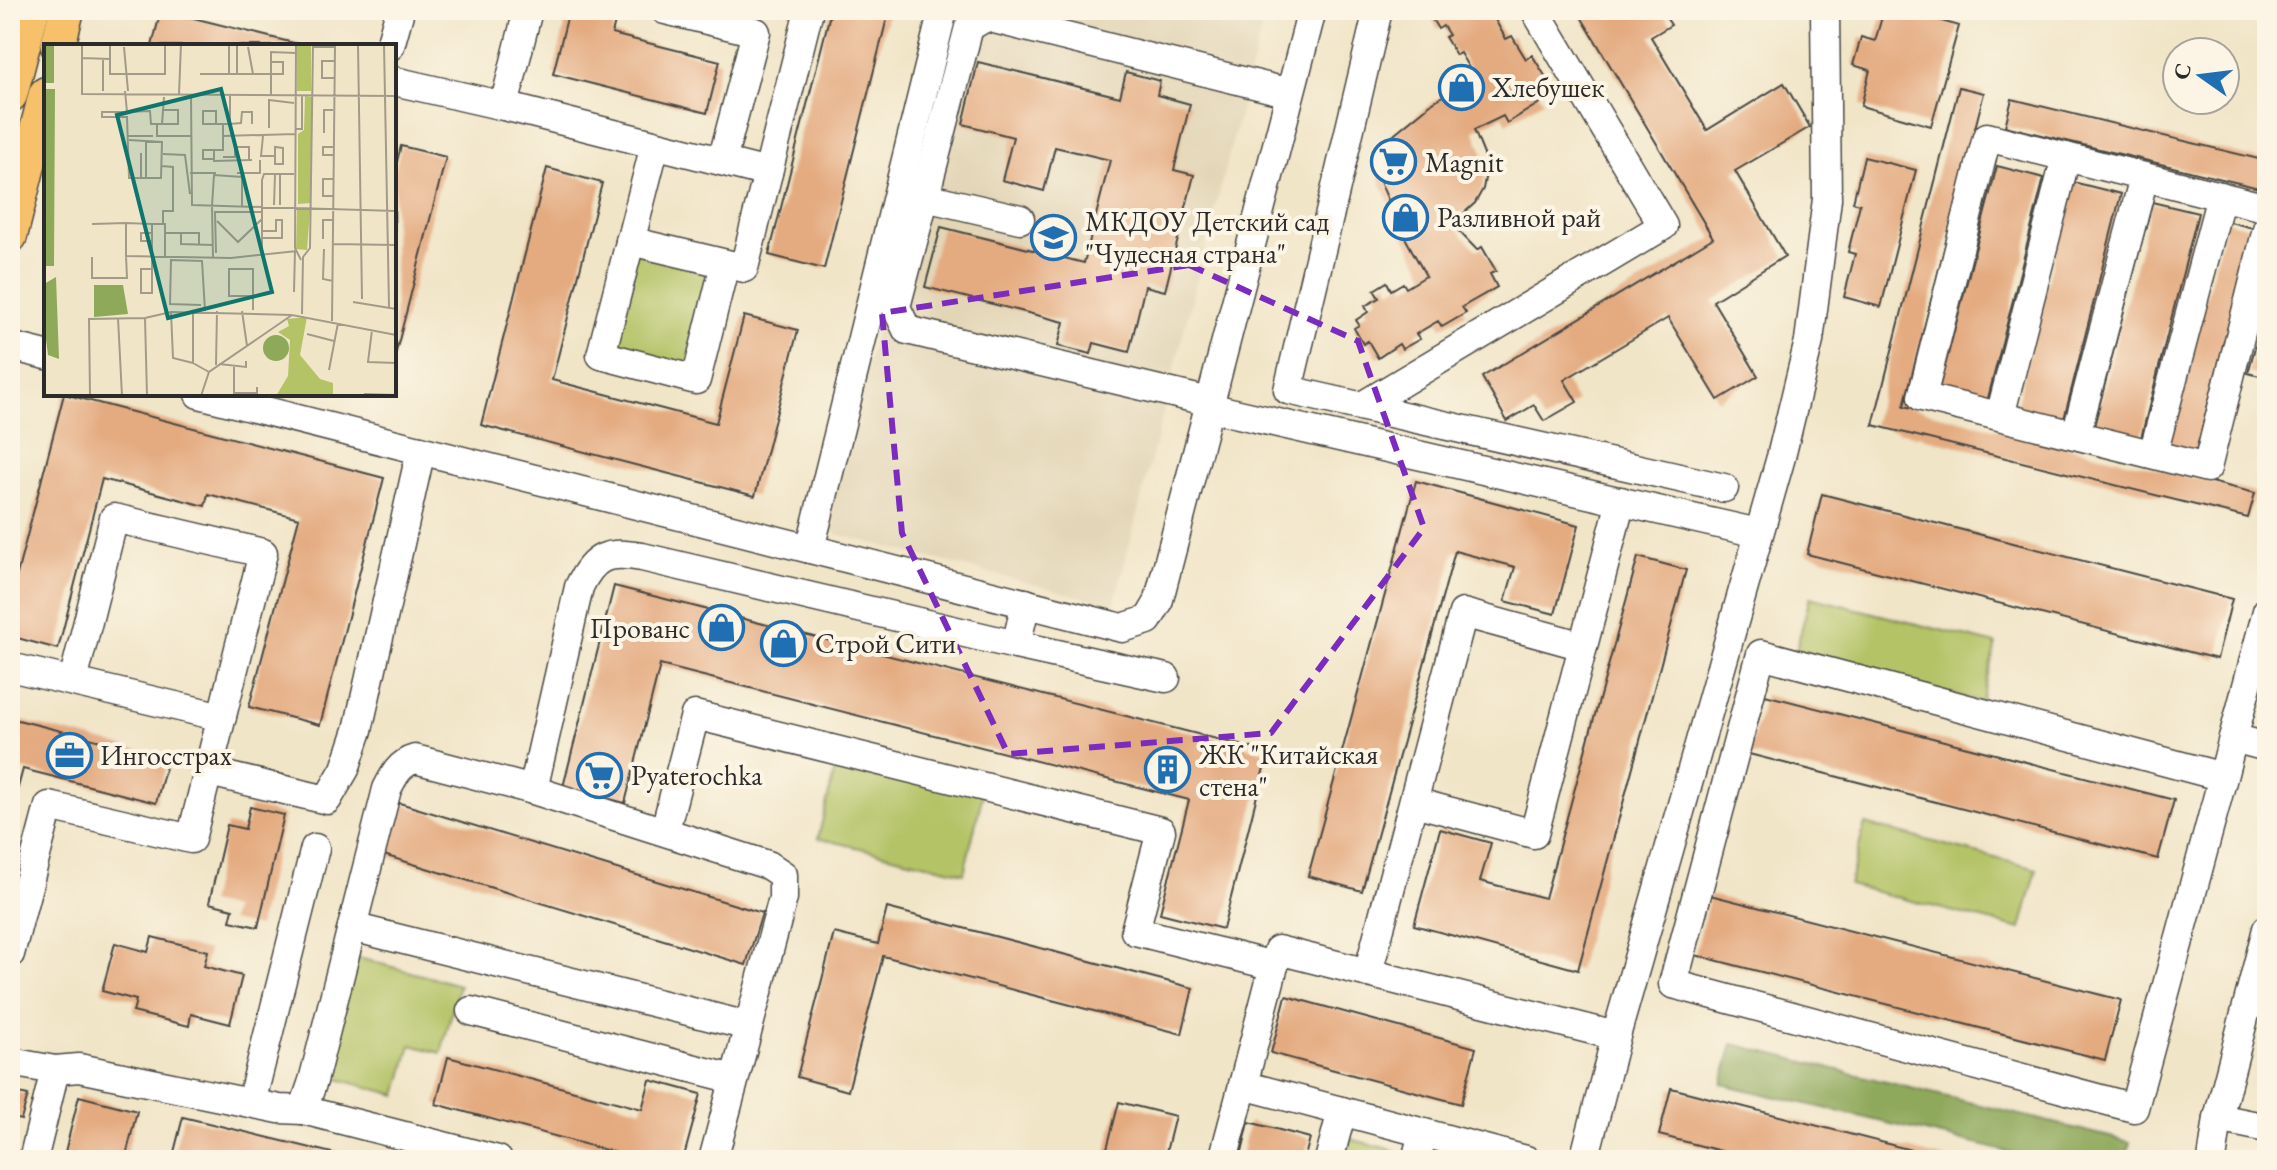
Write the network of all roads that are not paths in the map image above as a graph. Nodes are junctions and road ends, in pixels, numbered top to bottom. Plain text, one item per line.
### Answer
1 (32, 10) edge
2 (67, 10) edge
3 (400, 10) edge
4 (528, 10) edge
5 (665, 10) edge
6 (809, 10) edge
7 (943, 10) edge
8 (1312, 10) edge
9 (1378, 10) edge
10 (1535, 10) edge
11 (1825, 10) edge
12 (58, 44) edge
13 (391, 44) edge
14 (396, 81) edge
15 (1290, 93) junction
16 (10, 95) edge
17 (44, 102) edge
18 (504, 106) junction
19 (655, 145) junction
20 (2066, 157) junction
21 (722, 161) junction
22 (768, 173) junction
23 (2144, 177) junction
24 (2221, 196) junction
25 (925, 197) junction
26 (2267, 208) edge
27 (1020, 219) dead end
28 (2267, 229) edge
29 (10, 236) edge
30 (630, 241) junction
31 (725, 264) junction
32 (10, 346) edge
33 (44, 354) edge
34 (207, 396) edge
35 (1209, 405) junction
36 (1362, 406) junction
37 (2000, 416) junction
38 (2076, 435) junction
39 (421, 450) junction
40 (2153, 454) junction
41 (1724, 488) dead end
42 (1621, 501) junction
43 (1758, 533) junction
44 (810, 549) junction
45 (1026, 603) junction
46 (2267, 611) edge
47 (1016, 645) junction
48 (1583, 646) junction
49 (10, 667) edge
50 (1166, 678) dead end
51 (73, 681) junction
52 (222, 717) junction
53 (2233, 738) junction
54 (2267, 747) edge
55 (209, 772) junction
56 (2223, 777) junction
57 (533, 790) junction
58 (1414, 802) junction
59 (665, 830) junction
60 (315, 848) dead end
61 (352, 927) junction
62 (2267, 929) edge
63 (10, 954) edge
64 (1274, 966) junction
65 (1368, 973) junction
66 (471, 1011) dead end
67 (748, 1026) junction
68 (1616, 1036) junction
69 (10, 1062) edge
70 (55, 1070) junction
71 (734, 1079) junction
72 (1243, 1085) junction
73 (251, 1103) junction
74 (303, 1110) junction
75 (1342, 1111) junction
76 (2218, 1118) junction
77 (2267, 1128) edge
78 (1419, 1146) edge
79 (33, 1160) edge
80 (498, 1160) edge
81 (713, 1160) edge
82 (1223, 1160) edge
83 (1329, 1160) edge
84 (1526, 1160) edge
85 (1584, 1160) edge
86 (2212, 1160) edge

1 - 16 main road
2 - 12 main road
3 - 13 street
4 - 18 street
5 - 21 street
6 - 22 street
7 - 44 street
8 - 15 street
9 - 36 street
10 - 36 street
11 - 43 street
14 - 18 street
15 - 25 street
15 - 35 street
17 - 29 main road
18 - 19 street
19 - 21 street
19 - 30 street
20 - 23 street
20 - 37 street
20 - 37 street
21 - 22 street
22 - 31 street
23 - 24 street
23 - 38 street
24 - 26 street
24 - 40 street
25 - 27 street
25 - 35 street
28 - 40 street
30 - 31 street
30 - 31 street
32 - 33 street
34 - 39 street
35 - 42 street
35 - 45 street
36 - 41 street
37 - 38 street
38 - 40 street
39 - 44 street
39 - 55 street
42 - 43 street
42 - 48 street
43 - 68 street
44 - 45 street
45 - 47 street
46 - 53 street
47 - 50 street
47 - 57 street
48 - 58 street
48 - 58 street
49 - 51 street
51 - 52 street
51 - 52 street
52 - 55 street
53 - 54 street
53 - 56 street
55 - 63 street
56 - 56 street
57 - 59 street
57 - 61 street
58 - 65 street
59 - 64 street
59 - 67 street
60 - 73 street
61 - 67 street
61 - 74 street
62 - 76 street
64 - 65 street
64 - 72 street
65 - 68 street
66 - 71 street
67 - 71 street
68 - 85 street
69 - 70 street
70 - 73 street
70 - 79 street
71 - 81 street
72 - 75 street
72 - 82 street
73 - 74 street
74 - 80 street
75 - 78 street
75 - 83 street
76 - 77 street
76 - 86 street
78 - 84 street

